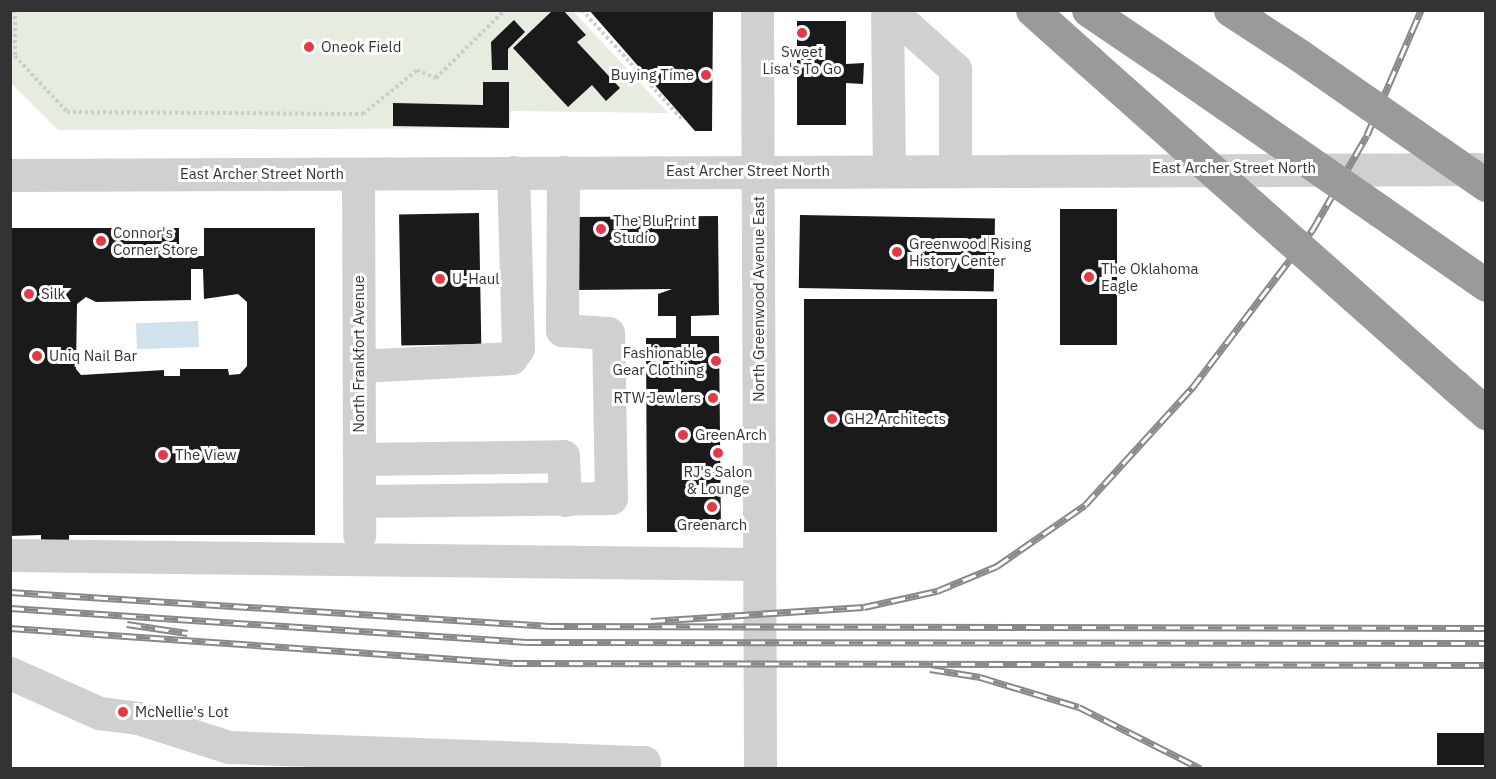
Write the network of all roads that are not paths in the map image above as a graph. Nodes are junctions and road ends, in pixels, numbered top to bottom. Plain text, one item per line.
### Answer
1 (757, 10) edge
2 (888, 10) edge
3 (1032, 10) edge
4 (1089, 10) edge
5 (1230, 10) edge
6 (1396, 119) junction
7 (1485, 162) edge
8 (1485, 169) edge
9 (758, 170) junction
10 (889, 170) junction
11 (955, 170) junction
12 (513, 172) junction
13 (563, 172) junction
14 (358, 174) junction
15 (10, 175) edge
16 (1485, 185) edge
17 (1455, 263) junction
18 (1485, 278) edge
19 (1485, 285) edge
20 (359, 366) junction
21 (1485, 412) edge
22 (359, 459) junction
23 (565, 500) junction
24 (359, 501) junction
25 (359, 535) dead end
26 (10, 555) edge
27 (759, 564) junction
28 (10, 673) edge
29 (644, 768) edge
30 (759, 768) edge

1 - 9 street, North Greenwood Avenue East
2 - 10 street
2 - 11 street
3 - 21 highway, bridge
4 - 17 highway, bridge
5 - 6 highway, bridge
6 - 7 highway
6 - 16 highway, bridge
8 - 11 street, East Archer Street North
9 - 10 street, East Archer Street North
9 - 13 street, East Archer Street North
9 - 27 street, North Greenwood Avenue East
10 - 11 street, East Archer Street North
12 - 13 street, East Archer Street North
12 - 14 street, East Archer Street North
12 - 20 street
13 - 23 street
14 - 15 street, East Archer Street North
14 - 20 street, North Frankfort Avenue
17 - 18 highway
17 - 19 highway
20 - 22 street, North Frankfort Avenue
22 - 23 street
22 - 24 street, North Frankfort Avenue
23 - 24 street
24 - 25 street, North Frankfort Avenue
26 - 27 street
27 - 30 street, North Greenwood Avenue East
28 - 29 street

